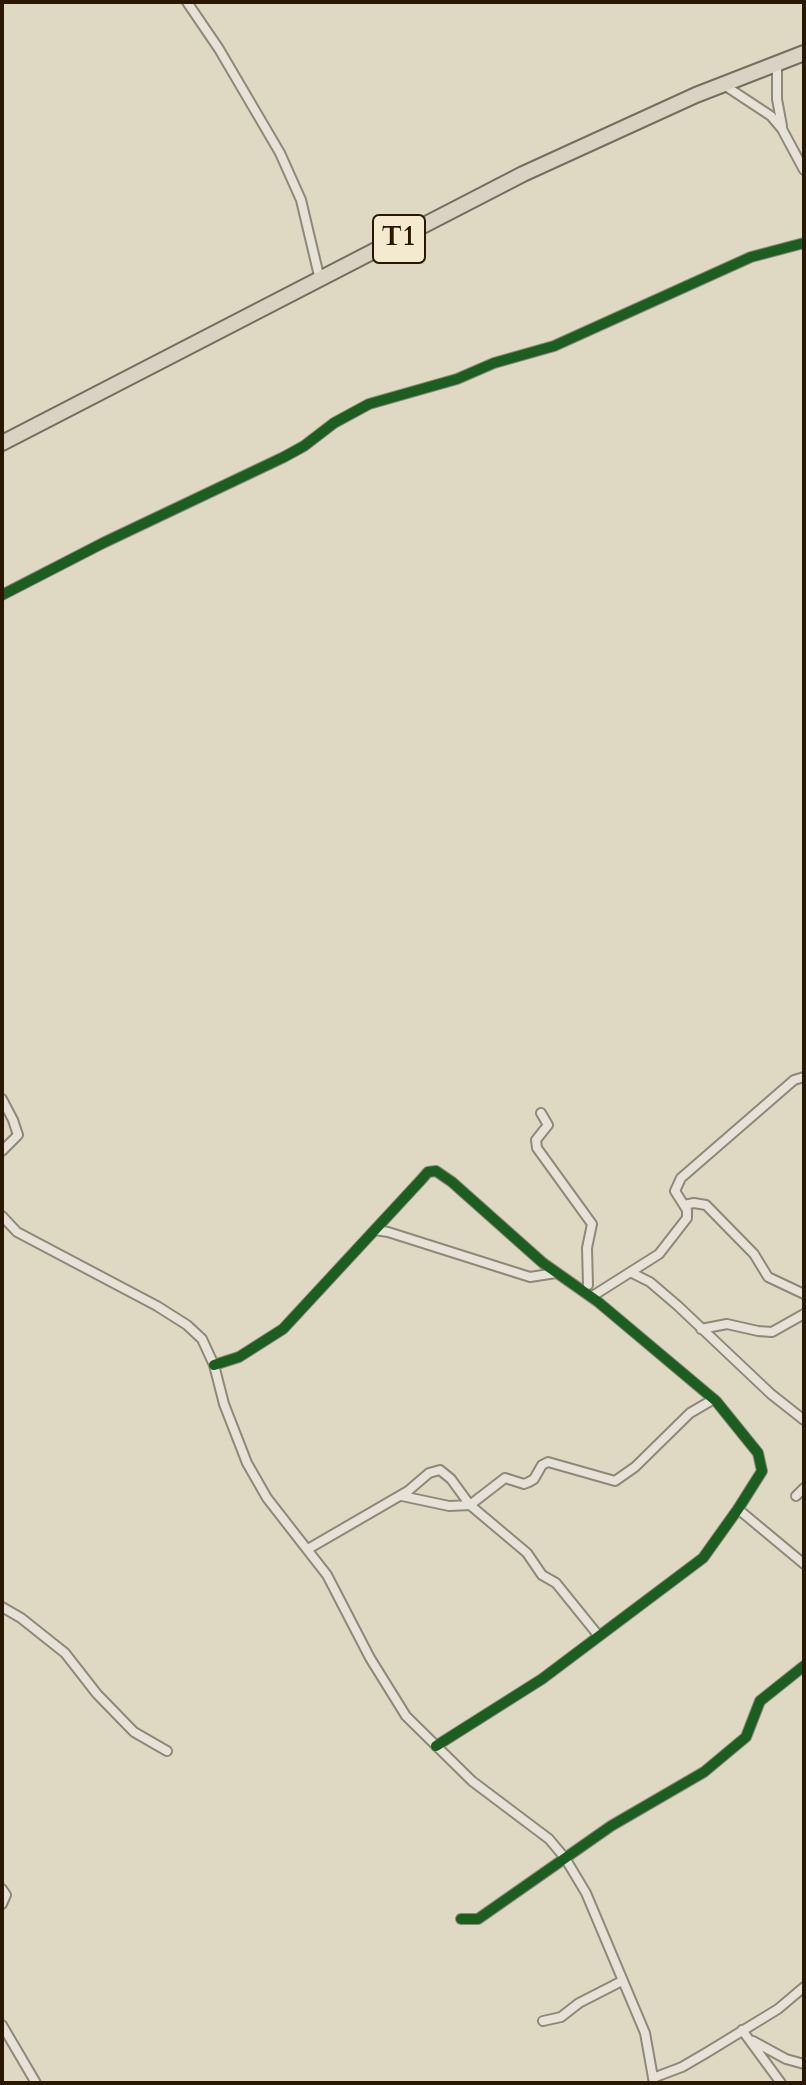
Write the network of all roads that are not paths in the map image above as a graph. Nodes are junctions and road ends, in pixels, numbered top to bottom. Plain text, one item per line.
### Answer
1 (187, 2) edge
2 (804, 53) edge
3 (777, 64) junction
4 (723, 85) junction
5 (782, 129) junction
6 (804, 170) edge
7 (804, 243) edge
8 (320, 280) junction
9 (2, 443) edge
10 (2, 595) edge
11 (804, 1077) edge
12 (2, 1099) edge
13 (541, 1113) dead end
14 (2, 1151) edge
15 (684, 1205) junction
16 (2, 1216) edge
17 (5, 1226) edge
18 (375, 1230) junction
19 (556, 1273) junction
20 (632, 1273) junction
21 (614, 1284) junction
22 (588, 1285) junction
23 (576, 1286) junction
24 (804, 1294) edge
25 (591, 1297) junction
26 (803, 1312) edge
27 (701, 1329) junction
28 (214, 1365) junction
29 (714, 1399) junction
30 (804, 1420) edge
31 (804, 1488) edge
32 (401, 1495) junction
33 (796, 1496) dead end
34 (470, 1505) junction
35 (738, 1509) junction
36 (308, 1549) junction
37 (804, 1564) edge
38 (2, 1607) edge
39 (598, 1635) junction
40 (804, 1666) edge
41 (436, 1746) junction
42 (167, 1751) dead end
43 (565, 1858) junction
44 (2, 1889) edge
45 (2, 1904) edge
46 (461, 1919) dead end
47 (622, 1981) junction
48 (804, 1987) edge
49 (543, 2021) dead end
50 (2, 2025) edge
51 (742, 2030) junction
52 (749, 2038) junction
53 (804, 2064) edge
54 (654, 2081) edge
55 (36, 2083) edge
56 (781, 2083) edge

1 - 8 street
2 - 3 highway, T1
3 - 4 highway, T1
3 - 5 street
4 - 5 street
4 - 8 highway, T1
5 - 6 street
7 - 10 street
8 - 9 highway, T1
11 - 15 street
12 - 14 street
13 - 22 street
15 - 20 street
15 - 24 street
16 - 17 street
17 - 28 street
18 - 19 street
18 - 19 street
18 - 28 street
19 - 23 street
20 - 21 street
20 - 27 street
21 - 22 street
21 - 25 street
22 - 23 street
23 - 25 street
25 - 29 street
26 - 27 street
27 - 30 street
28 - 36 street
29 - 34 street
29 - 35 street
31 - 33 street
32 - 34 street
32 - 34 street
32 - 36 street
34 - 39 street
35 - 37 street
35 - 39 street
36 - 41 street
38 - 42 street
39 - 41 street
40 - 43 street
41 - 43 street
43 - 46 street
43 - 47 street
44 - 45 street
47 - 49 street
47 - 54 street
48 - 51 street
50 - 55 street
51 - 52 street
51 - 54 street
52 - 53 street
52 - 56 street

